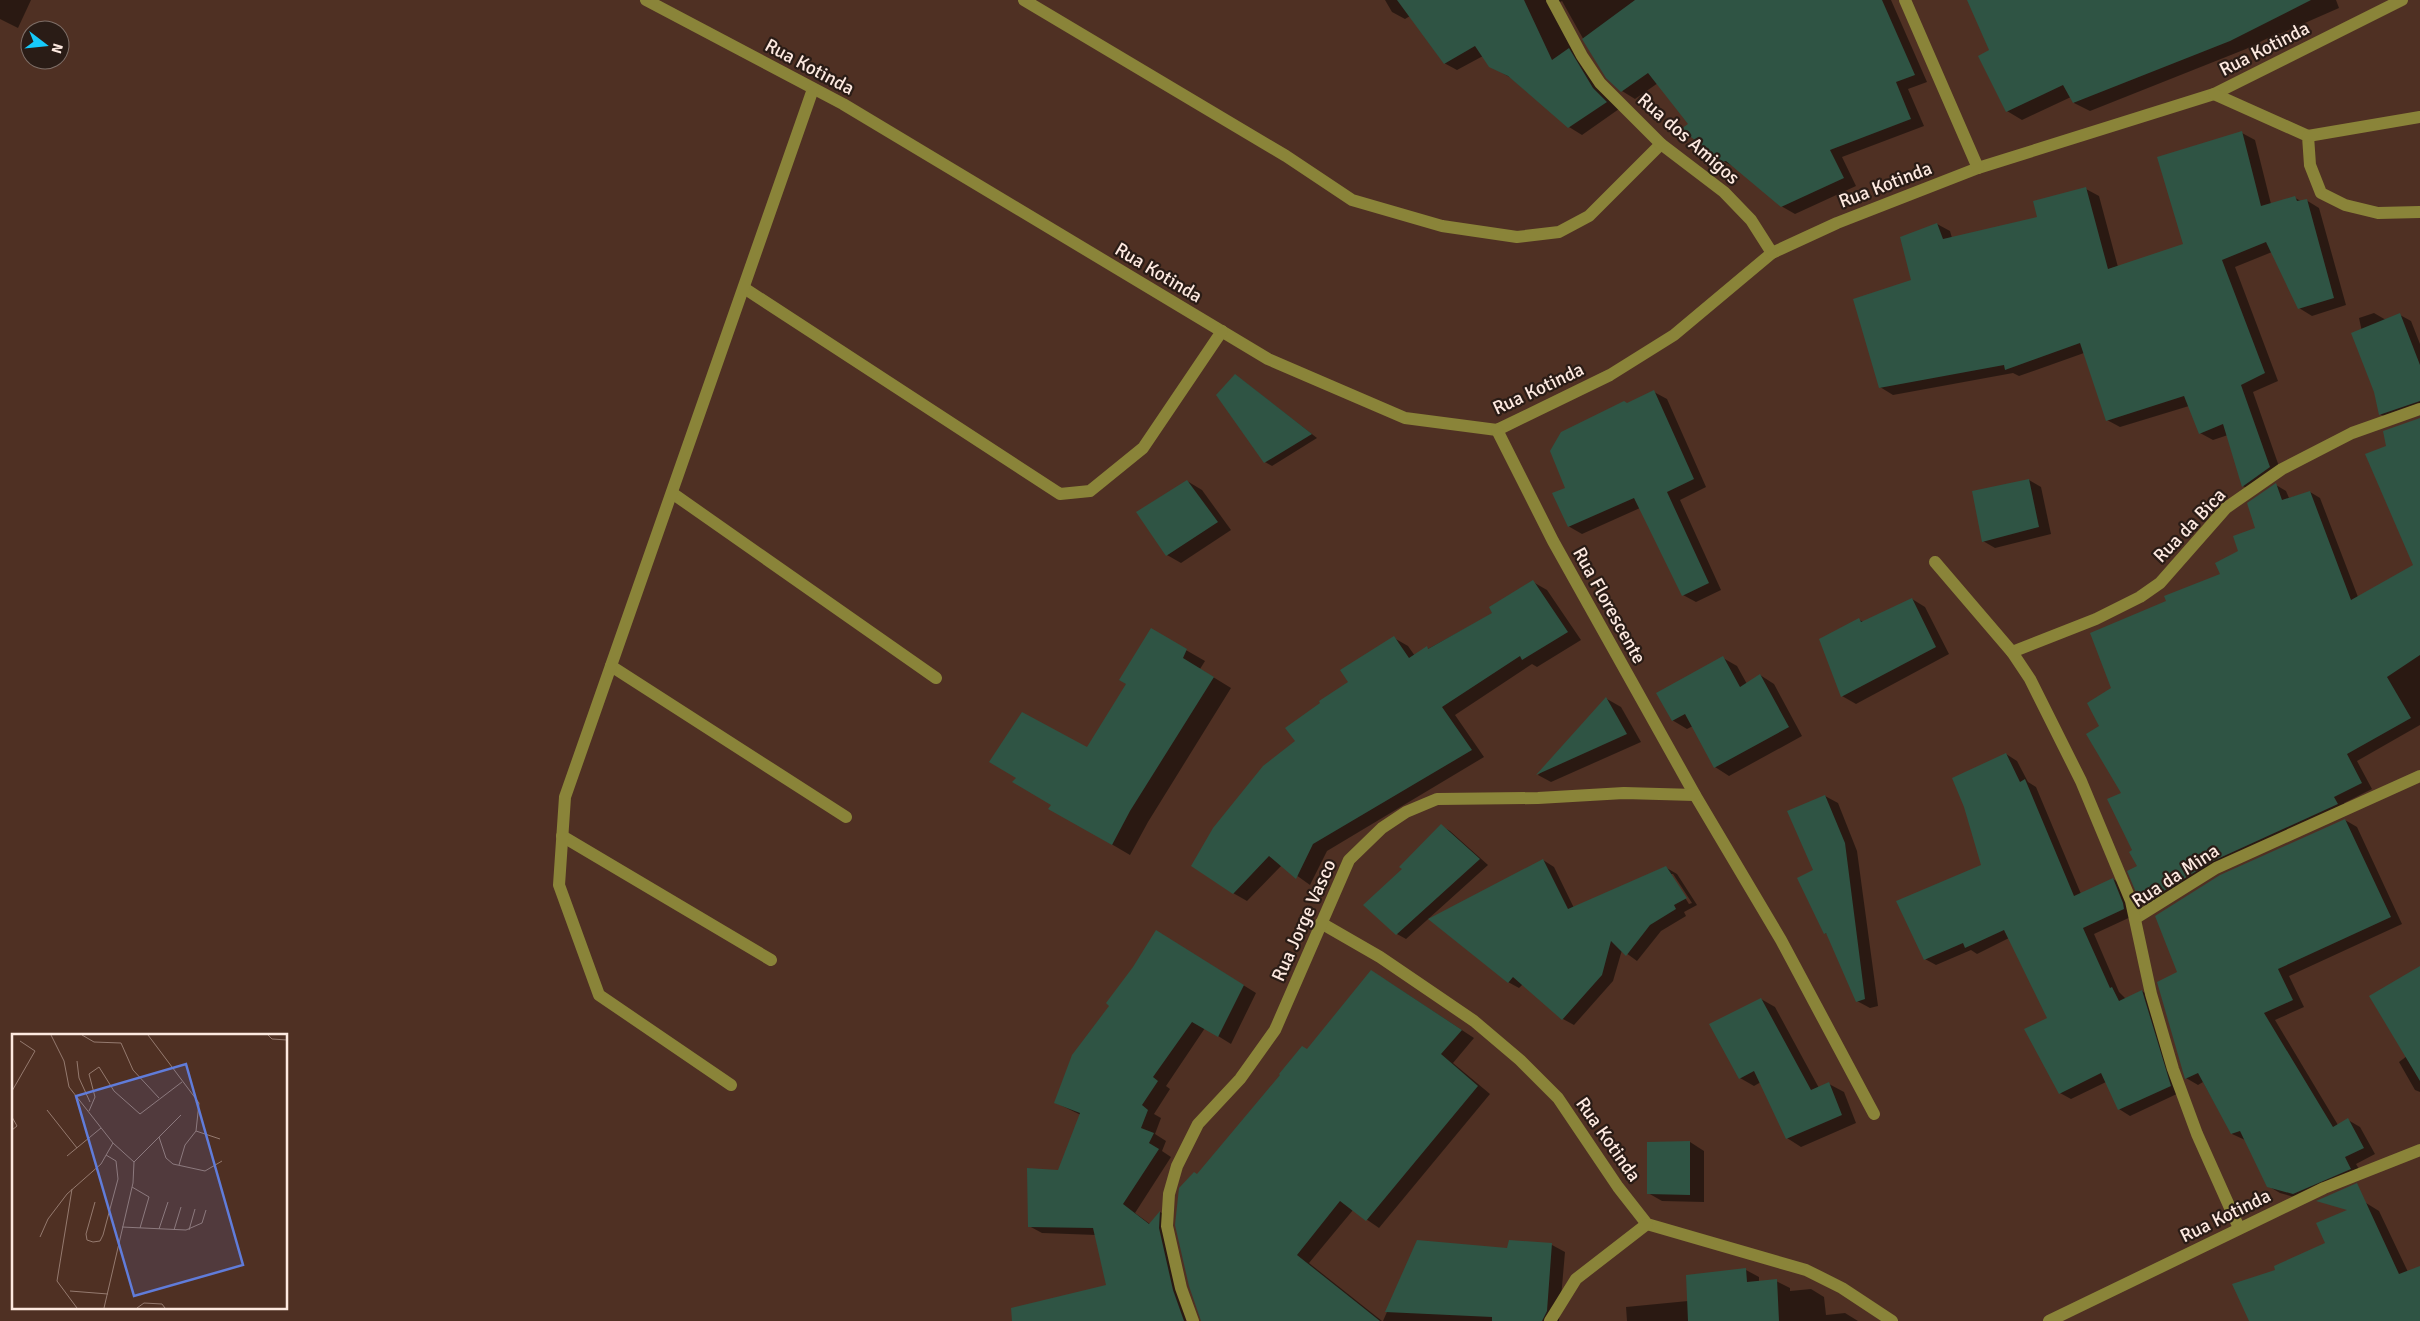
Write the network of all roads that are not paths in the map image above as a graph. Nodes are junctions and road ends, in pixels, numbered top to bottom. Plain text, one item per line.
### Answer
1 (646, 0) edge
2 (1024, 0) edge
3 (1552, 0) edge
4 (1905, 0) edge
5 (2402, 0) edge
6 (814, 89) junction
7 (2214, 94) junction
8 (2420, 117) edge
9 (2308, 136) junction
10 (1661, 144) junction
11 (1978, 168) junction
12 (2420, 212) edge
13 (1772, 253) junction
14 (744, 288) junction
15 (1222, 331) junction
16 (2420, 409) edge
17 (1497, 430) junction
18 (672, 493) junction
19 (1934, 562) dead end
20 (2012, 652) junction
21 (611, 666) junction
22 (936, 678) dead end
23 (2420, 776) edge
24 (1695, 795) junction
25 (846, 817) dead end
26 (562, 836) junction
27 (2136, 918) junction
28 (1321, 923) junction
29 (771, 960) dead end
30 (731, 1085) dead end
31 (1874, 1114) dead end
32 (2420, 1150) edge
33 (1648, 1224) junction
34 (2239, 1228) junction
35 (1193, 1321) edge
36 (1550, 1321) edge
37 (1892, 1321) edge
38 (2049, 1321) edge

1 - 6 street, Rua Kotinda
2 - 10 street
3 - 10 street, Rua dos Amigos
4 - 11 street
5 - 7 street, Rua Kotinda
6 - 14 street
6 - 15 street, Rua Kotinda
7 - 9 street
7 - 11 street, Rua Kotinda
8 - 9 street
9 - 12 street
10 - 13 street, Rua dos Amigos
11 - 13 street, Rua Kotinda
13 - 17 street, Rua Kotinda
14 - 15 street
14 - 18 street
15 - 17 street, Rua Kotinda
16 - 20 street, Rua da Bica
17 - 24 street, Rua Florescente
18 - 21 street
18 - 22 street
19 - 20 street
20 - 27 street
21 - 25 street
21 - 26 street
23 - 27 street, Rua da Mina
24 - 28 street, Rua Jorge Vasco
24 - 31 street, Rua Florescente
26 - 29 street
26 - 30 street
27 - 34 street, Rua da Mina
28 - 33 street, Rua Kotinda
28 - 35 street, Rua Jorge Vasco
32 - 34 street, Rua Kotinda
33 - 36 street
33 - 37 street
34 - 38 street, Rua Kotinda

